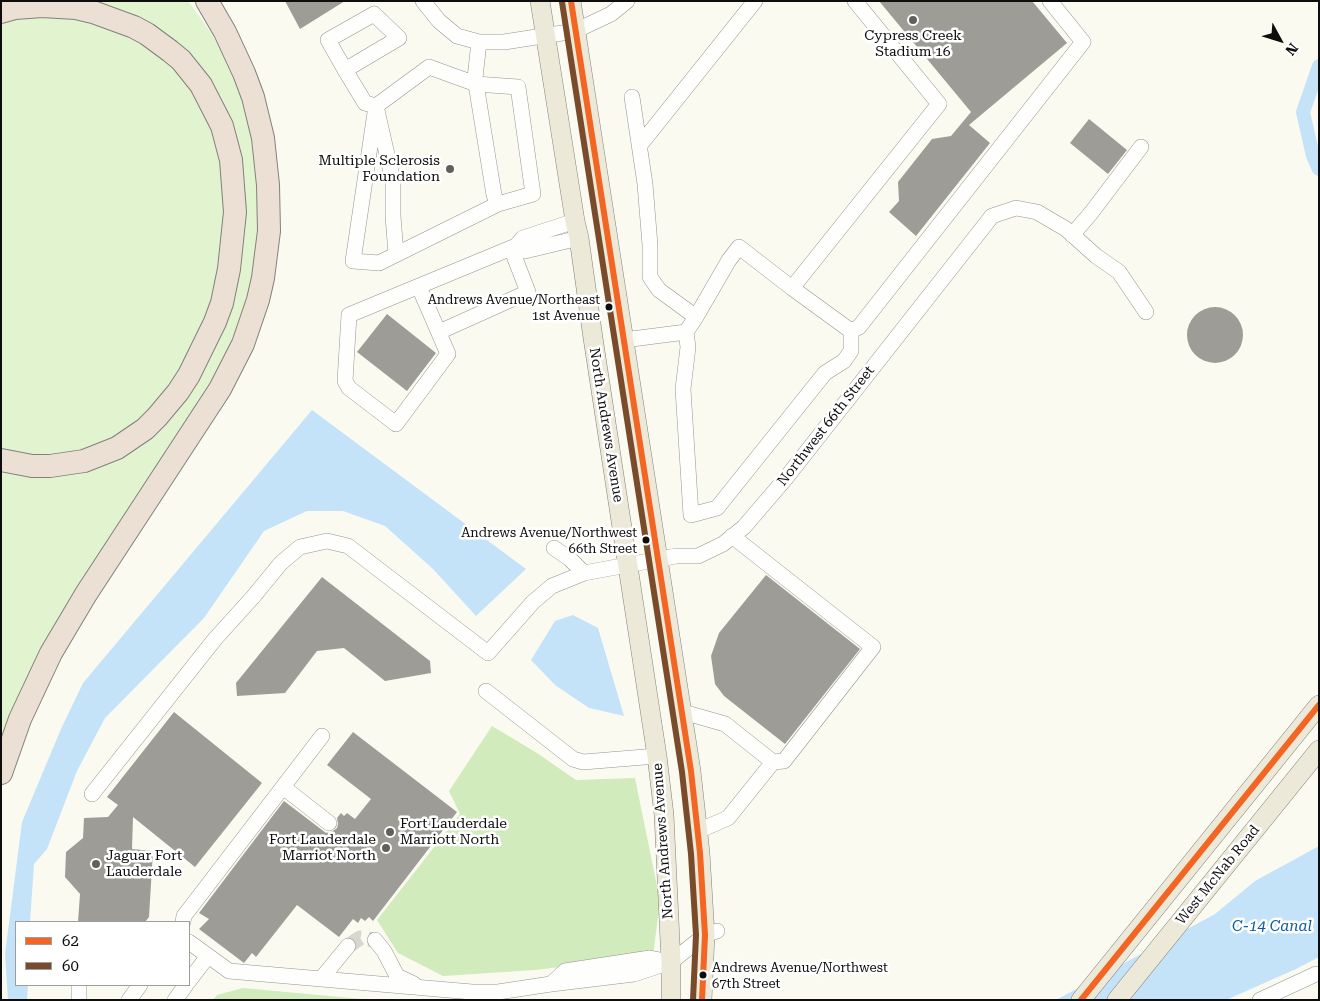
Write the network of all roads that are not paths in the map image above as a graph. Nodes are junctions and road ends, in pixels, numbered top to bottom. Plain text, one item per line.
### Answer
1 (423, 1) edge
2 (540, 1) edge
3 (571, 1) edge
4 (627, 1) edge
5 (755, 1) edge
6 (855, 1) edge
7 (1050, 1) edge
8 (207, 5) edge
9 (373, 8) edge
10 (1, 12) edge
11 (576, 31) junction
12 (546, 36) junction
13 (479, 42) junction
14 (345, 70) junction
15 (476, 84) junction
16 (632, 97) dead end
17 (376, 106) junction
18 (640, 145) junction
19 (1141, 147) dead end
20 (498, 204) junction
21 (577, 230) junction
22 (1072, 235) junction
23 (514, 247) junction
24 (396, 254) junction
25 (419, 287) junction
26 (792, 288) junction
27 (1146, 312) dead end
28 (696, 317) junction
29 (851, 331) junction
30 (439, 332) junction
31 (686, 332) junction
32 (624, 340) junction
33 (1, 460) edge
34 (732, 536) junction
35 (554, 548) dead end
36 (659, 559) junction
37 (628, 565) junction
38 (584, 573) junction
39 (486, 691) dead end
40 (1319, 705) edge
41 (683, 712) junction
42 (322, 736) dead end
43 (1319, 750) edge
44 (657, 756) junction
45 (773, 762) junction
46 (1, 773) edge
47 (283, 787) junction
48 (92, 794) dead end
49 (329, 823) dead end
50 (698, 831) junction
51 (183, 921) edge
52 (711, 933) junction
53 (375, 940) dead end
54 (190, 943) edge
55 (348, 946) tunnel mouth
56 (208, 956) junction
57 (671, 962) junction
58 (1316, 974) dead end
59 (321, 979) junction
60 (190, 980) edge
61 (79, 986) edge
62 (139, 986) edge
63 (185, 986) edge
64 (419, 987) junction
65 (547, 989) edge
66 (79, 1000) edge
67 (129, 1000) edge
68 (175, 1000) edge
69 (671, 1000) edge
70 (702, 1000) edge
71 (1081, 1000) edge
72 (1117, 1000) edge
73 (1260, 1000) edge

1 - 13 street
2 - 12 main road, North Andrews Avenue
3 - 11 main road
4 - 11 street
5 - 18 street
6 - 26 street
7 - 29 street
8 - 46 highway
9 - 14 street
9 - 14 street
10 - 33 highway
11 - 12 street
11 - 32 main road
12 - 13 street
12 - 21 main road, North Andrews Avenue
13 - 15 street
14 - 17 street
15 - 17 street
15 - 20 street
15 - 20 street
16 - 18 street
17 - 24 street
17 - 24 street
18 - 28 street
19 - 22 street
20 - 24 street
21 - 23 street
21 - 37 main road, North Andrews Avenue
22 - 27 street, Northwest 66th Street
22 - 34 street, Northwest 66th Street
23 - 25 street
23 - 30 street
25 - 30 street
25 - 30 street
26 - 28 street
26 - 29 street
28 - 31 street
29 - 31 street
31 - 32 street
32 - 36 main road
34 - 36 street, Northwest 66th Street
34 - 45 street
35 - 38 street
36 - 37 street, Northwest 66th Street
36 - 41 main road
37 - 38 street, Northwest 66th Street
37 - 44 main road, North Andrews Avenue
38 - 48 street, Northwest 66th Street
39 - 44 street
40 - 71 main road, West McNab Road
41 - 45 street
41 - 50 main road
42 - 47 street
43 - 72 main road, West McNab Road
44 - 57 main road, North Andrews Avenue
45 - 50 street
47 - 49 street
47 - 51 street
50 - 52 main road
52 - 57 street
52 - 70 main road
53 - 64 street
54 - 56 street
55 - 59 street
56 - 59 street
56 - 60 street
57 - 65 street
57 - 69 main road, North Andrews Avenue
58 - 73 street
59 - 64 street
61 - 66 street
62 - 67 street
63 - 68 street
64 - 65 street

